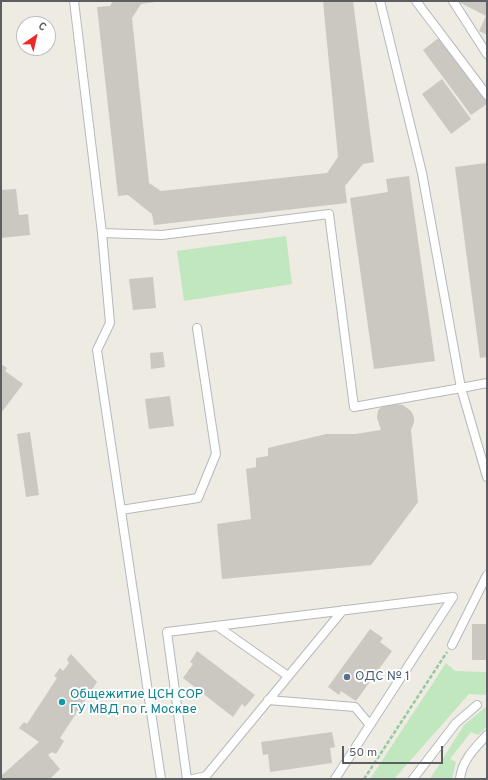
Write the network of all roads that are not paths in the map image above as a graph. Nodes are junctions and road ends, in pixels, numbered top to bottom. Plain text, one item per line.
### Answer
1 (74, 1) edge
2 (380, 1) edge
3 (416, 1) edge
4 (452, 1) edge
5 (487, 54) edge
6 (487, 95) edge
7 (102, 233) junction
8 (197, 328) dead end
9 (487, 383) edge
10 (461, 388) junction
11 (487, 478) edge
12 (121, 510) junction
13 (487, 575) edge
14 (343, 610) junction
15 (217, 626) junction
16 (452, 645) road end
17 (288, 676) junction
18 (268, 700) junction
19 (478, 705) dead end
20 (370, 726) junction
21 (487, 735) edge
22 (208, 777) edge
23 (161, 779) edge
24 (187, 779) edge
25 (193, 779) edge
26 (335, 779) edge
27 (413, 779) edge
28 (460, 779) edge

1 - 7 lane
2 - 10 lane
3 - 6 lane
4 - 5 lane
7 - 10 lane
7 - 12 lane
8 - 12 lane
9 - 10 lane
10 - 11 lane
12 - 23 lane
13 - 16 lane
14 - 15 lane
14 - 17 lane
14 - 20 lane
15 - 17 lane
15 - 24 lane
17 - 18 lane
18 - 20 lane
18 - 22 lane
19 - 27 lane
20 - 26 lane
21 - 28 lane
22 - 25 lane

